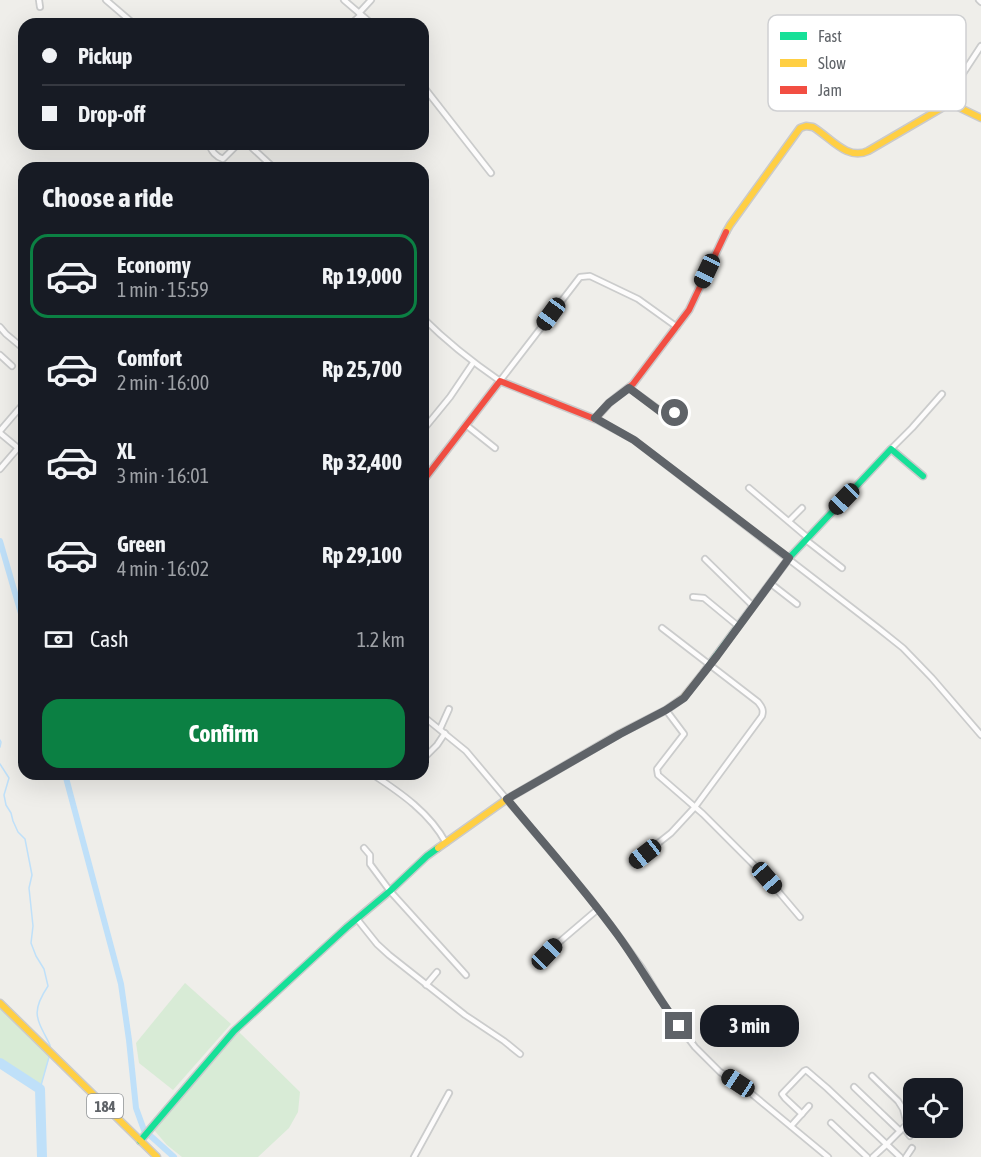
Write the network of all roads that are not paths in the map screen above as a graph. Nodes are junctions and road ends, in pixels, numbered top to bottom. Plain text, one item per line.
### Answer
1 (39, 0) edge
2 (108, 0) edge
3 (344, 0) edge
4 (371, 0) edge
5 (40, 7) dead end
6 (360, 14) junction
7 (128, 18) edge
8 (356, 18) edge
9 (365, 18) edge
10 (981, 46) edge
11 (966, 69) edge
12 (429, 94) edge
13 (935, 111) edge
14 (966, 111) edge
15 (981, 118) edge
16 (212, 150) edge
17 (232, 150) edge
18 (254, 150) edge
19 (268, 162) edge
20 (490, 172) dead end
21 (429, 324) edge
22 (0, 327) edge
23 (677, 327) junction
24 (6, 334) junction
25 (0, 340) edge
26 (18, 344) edge
27 (0, 355) edge
28 (473, 363) junction
29 (12, 366) dead end
30 (500, 381) junction
31 (629, 388) junction
32 (942, 394) dead end
33 (679, 407) dead end
34 (18, 410) edge
35 (595, 418) junction
36 (429, 423) edge
37 (466, 425) junction
38 (0, 432) edge
39 (18, 448) joint
40 (495, 448) dead end
41 (891, 448) junction
42 (0, 470) edge
43 (429, 472) edge
44 (923, 476) dead end
45 (750, 488) dead end
46 (802, 508) dead end
47 (789, 521) junction
48 (806, 538) junction
49 (789, 558) junction
50 (705, 560) dead end
51 (842, 568) dead end
52 (770, 583) junction
53 (693, 597) dead end
54 (797, 604) dead end
55 (753, 606) junction
56 (738, 626) junction
57 (662, 628) dead end
58 (710, 665) junction
59 (449, 709) dead end
60 (666, 710) junction
61 (429, 721) edge
62 (440, 729) junction
63 (445, 733) junction
64 (981, 735) edge
65 (429, 753) edge
66 (381, 780) edge
67 (507, 799) junction
68 (695, 807) junction
69 (446, 843) junction
70 (364, 848) dead end
71 (633, 863) dead end
72 (390, 891) junction
73 (598, 909) junction
74 (800, 916) dead end
75 (357, 919) junction
76 (547, 954) dead end
77 (437, 972) dead end
78 (466, 975) dead end
79 (426, 985) junction
80 (2, 1008) edge
81 (520, 1054) dead end
82 (872, 1076) dead end
83 (854, 1087) dead end
84 (449, 1093) dead end
85 (809, 1106) dead end
86 (802, 1114) junction
87 (831, 1123) dead end
88 (791, 1126) junction
89 (902, 1130) junction
90 (140, 1141) junction
91 (886, 1145) junction
92 (912, 1148) dead end
93 (157, 1157) edge
94 (414, 1157) edge
95 (828, 1157) edge
96 (867, 1157) edge
97 (873, 1157) edge
98 (900, 1157) edge
99 (906, 1157) edge

1 - 5 street
2 - 7 street
3 - 6 street
4 - 6 street
6 - 8 street
6 - 9 street
10 - 11 street
12 - 20 street
13 - 23 street
14 - 15 street
16 - 17 street
18 - 19 street
21 - 28 street
22 - 24 street
23 - 30 street
23 - 31 street
24 - 25 street
24 - 26 street
27 - 29 street
28 - 30 street
28 - 36 street
30 - 35 street
30 - 37 street
31 - 33 street
31 - 35 street
32 - 41 street
34 - 38 street
35 - 49 street
37 - 40 street
37 - 43 street
38 - 39 street
39 - 42 street
41 - 44 street
41 - 48 street
45 - 47 street
46 - 47 street
47 - 48 street
48 - 49 street
48 - 51 street
49 - 52 street
49 - 64 street
50 - 55 street
52 - 54 street
52 - 55 street
53 - 56 street
55 - 56 street
56 - 58 street
57 - 58 street
58 - 60 street
58 - 68 street
59 - 62 street
60 - 67 street
60 - 68 street
61 - 62 street
62 - 63 street
63 - 65 street
63 - 67 street
66 - 69 street
67 - 69 street
67 - 73 street
68 - 71 street
68 - 74 street
69 - 72 street
70 - 72 street
72 - 75 street
72 - 78 street
73 - 76 street
73 - 88 street
75 - 79 street
75 - 90 street
77 - 79 street
79 - 81 street
80 - 90 street, 184
82 - 89 street
83 - 89 street
84 - 94 street
85 - 86 street
86 - 88 street
86 - 91 street
87 - 96 street
88 - 95 street
89 - 91 street
90 - 93 street, 184
91 - 97 street
91 - 98 street
92 - 99 street

